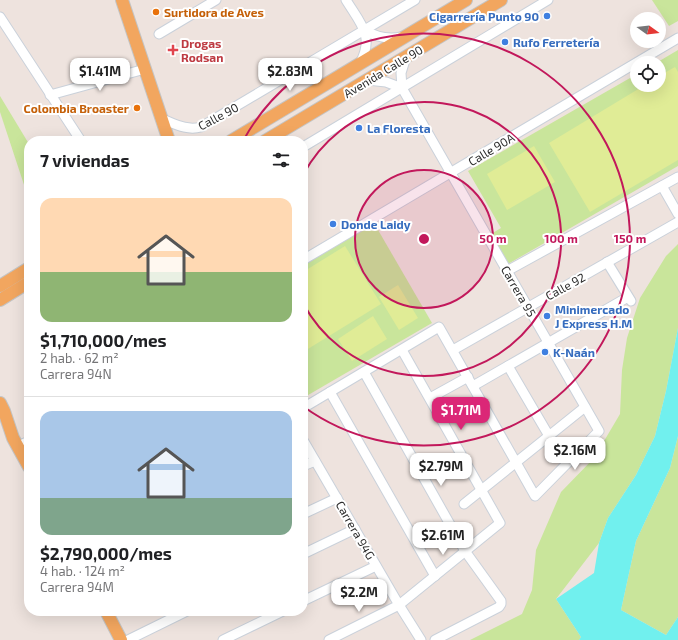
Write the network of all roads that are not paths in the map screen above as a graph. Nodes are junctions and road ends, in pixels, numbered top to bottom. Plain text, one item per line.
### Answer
1 (122, 0) edge
2 (216, 0) edge
3 (346, 0) edge
4 (415, 0) edge
5 (466, 0) edge
6 (501, 0) edge
7 (548, 0) edge
8 (0, 17) edge
9 (3, 27) edge
10 (364, 30) junction
11 (159, 34) dead end
12 (404, 37) junction
13 (678, 38) edge
14 (406, 57) junction
15 (360, 63) junction
16 (145, 69) junction
17 (367, 80) junction
18 (402, 88) junction
19 (50, 95) junction
20 (162, 120) junction
21 (78, 136) edge
22 (167, 136) edge
23 (239, 136) edge
24 (273, 136) edge
25 (308, 144) edge
26 (451, 173) junction
27 (678, 177) edge
28 (662, 186) junction
29 (678, 214) edge
30 (678, 222) edge
31 (308, 257) edge
32 (607, 262) junction
33 (24, 271) edge
34 (507, 271) junction
35 (24, 285) edge
36 (0, 286) edge
37 (0, 300) edge
38 (528, 307) junction
39 (548, 342) junction
40 (402, 350) junction
41 (453, 350) junction
42 (508, 366) junction
43 (364, 372) junction
44 (468, 377) junction
45 (473, 386) junction
46 (330, 392) junction
47 (430, 398) junction
48 (0, 403) edge
49 (308, 405) edge
50 (585, 407) junction
51 (0, 422) edge
52 (549, 436) junction
53 (20, 442) edge
54 (308, 449) edge
55 (24, 453) edge
56 (315, 461) junction
57 (516, 463) junction
58 (308, 464) edge
59 (482, 490) junction
60 (337, 498) junction
61 (464, 504) dead end
62 (308, 512) edge
63 (355, 529) junction
64 (465, 551) junction
65 (308, 552) edge
66 (376, 566) junction
67 (435, 576) junction
68 (308, 599) edge
69 (399, 605) junction
70 (109, 616) edge
71 (177, 616) edge
72 (273, 616) edge
73 (121, 640) edge
74 (128, 640) edge
75 (223, 640) edge
76 (329, 640) edge
77 (421, 640) edge
78 (435, 640) edge

1 - 16 main road
2 - 11 street
3 - 10 street
4 - 10 street, Calle 90
5 - 12 main road, Avenida Calle 90
6 - 14 main road, Avenida Calle 90
7 - 18 street
8 - 9 street
9 - 19 street
10 - 12 street
10 - 15 street
10 - 20 street, Calle 90
12 - 15 main road, Avenida Calle 90
13 - 26 street, Calle 90A
14 - 17 main road, Avenida Calle 90
14 - 18 street
15 - 23 main road, Avenida Calle 90
16 - 19 street
16 - 20 main road
17 - 18 street
17 - 24 main road, Avenida Calle 90
18 - 25 street
18 - 26 street, Carrera 95
19 - 21 street
20 - 22 main road
26 - 31 street, Calle 90A
26 - 34 street, Carrera 95
27 - 28 street
28 - 29 street
28 - 34 street
30 - 32 street, Calle 92
32 - 38 street, Calle 92
32 - 39 street
33 - 36 main road
34 - 38 street, Carrera 95
35 - 37 main road
38 - 39 street, Carrera 95
38 - 41 street, Calle 92
39 - 42 street
39 - 50 street, Carrera 95
40 - 41 street
40 - 43 street
40 - 47 street
41 - 44 street
42 - 45 street
42 - 52 street
43 - 46 street
43 - 64 street
44 - 45 street
44 - 47 street
45 - 57 street
46 - 49 street
46 - 67 street
47 - 59 street
48 - 53 main road
50 - 52 street
50 - 57 street, Carrera 95
51 - 53 main road
52 - 57 street
53 - 55 main road
54 - 56 street, Carrera 94G
56 - 58 street
56 - 60 street, Carrera 94G
57 - 59 street
59 - 61 street
59 - 64 street
60 - 62 street
60 - 63 street, Carrera 94G
63 - 65 street
63 - 66 street, Carrera 94G
64 - 67 street
64 - 78 street
66 - 68 street
66 - 69 street, Carrera 94G
67 - 69 street
69 - 76 street
69 - 77 street, Carrera 94G
70 - 73 main road
71 - 74 street
72 - 75 street

